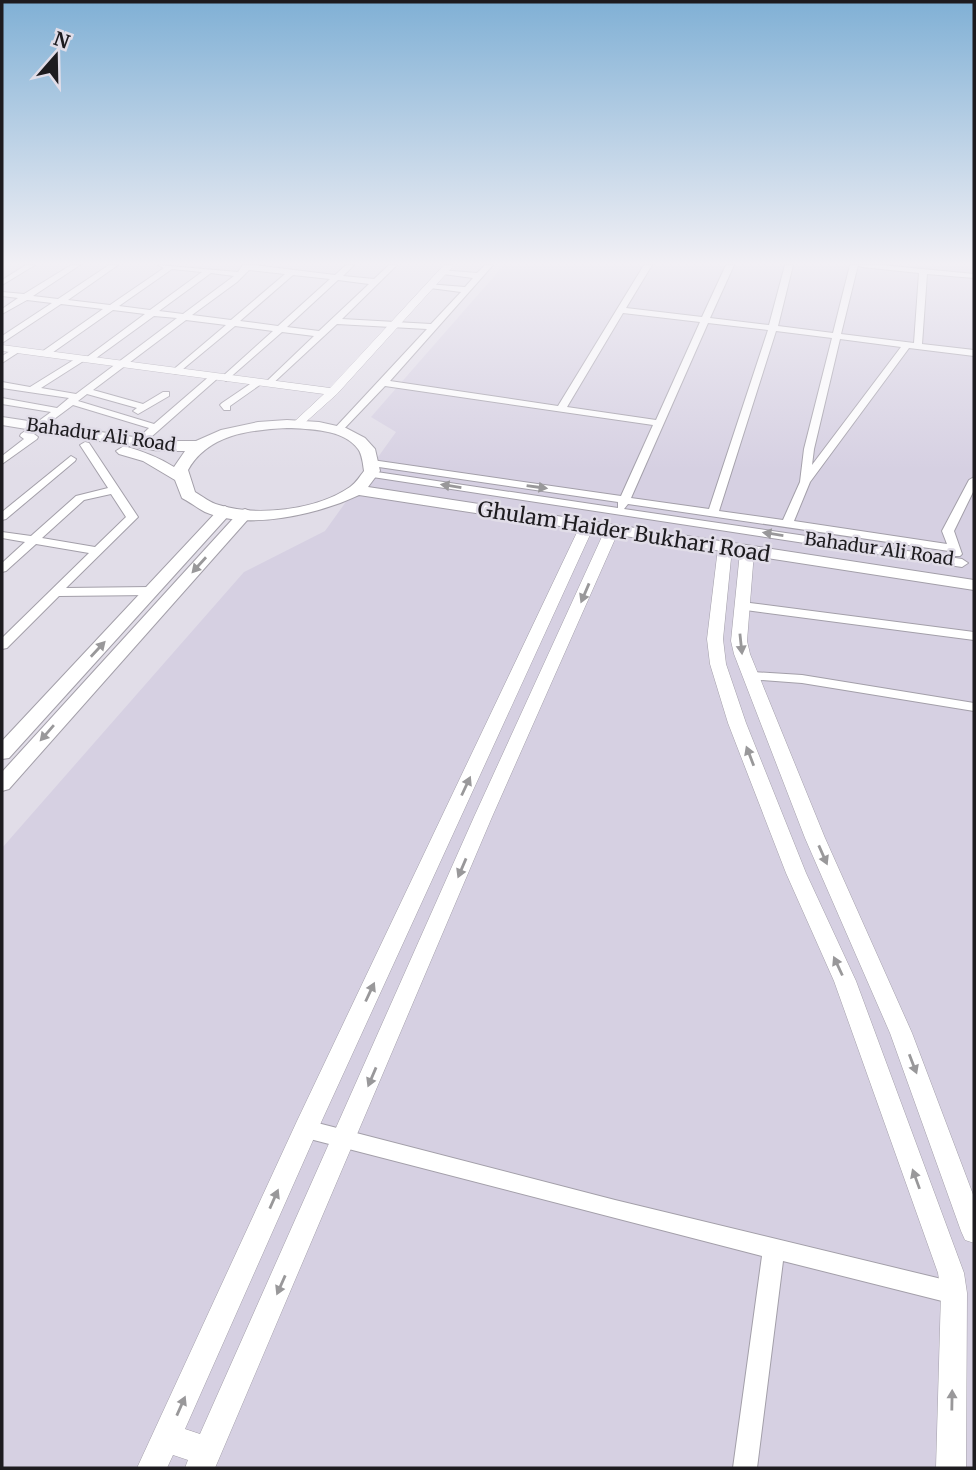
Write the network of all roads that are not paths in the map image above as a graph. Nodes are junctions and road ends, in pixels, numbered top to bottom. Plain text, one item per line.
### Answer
1 (74, 334) edge
2 (123, 334) edge
3 (163, 334) edge
4 (221, 334) edge
5 (273, 334) edge
6 (318, 334) edge
7 (321, 334) joint
8 (386, 334) edge
9 (427, 334) edge
10 (607, 334) edge
11 (699, 334) edge
12 (771, 334) edge
13 (812, 334) edge
14 (837, 334) edge
15 (914, 334) edge
16 (836, 337) junction
17 (912, 345) junction
18 (2, 348) edge
19 (18, 350) junction
20 (974, 353) edge
21 (46, 354) junction
22 (86, 359) junction
23 (2, 360) edge
24 (124, 364) junction
25 (177, 371) junction
26 (221, 377) junction
27 (265, 383) junction
28 (383, 383) junction
29 (2, 384) edge
30 (33, 388) junction
31 (333, 392) junction
32 (166, 394) dead end
33 (80, 396) junction
34 (2, 401) edge
35 (145, 407) junction
36 (227, 408) dead end
37 (561, 409) junction
38 (60, 411) junction
39 (128, 417) junction
40 (2, 421) edge
41 (659, 423) junction
42 (299, 424) junction
43 (155, 427) junction
44 (337, 430) junction
45 (2, 432) edge
46 (32, 433) junction
47 (138, 443) junction
48 (85, 444) junction
49 (200, 446) junction
50 (71, 459) dead end
51 (2, 461) edge
52 (371, 468) junction
53 (179, 476) junction
54 (974, 480) edge
55 (805, 482) junction
56 (114, 490) junction
57 (356, 490) junction
58 (625, 500) junction
59 (225, 511) junction
60 (713, 513) junction
61 (245, 514) junction
62 (2, 517) edge
63 (616, 521) junction
64 (787, 524) junction
65 (587, 526) junction
66 (2, 535) edge
67 (33, 540) junction
68 (725, 548) junction
69 (952, 548) junction
70 (98, 551) junction
71 (747, 552) junction
72 (2, 569) edge
73 (974, 585) edge
74 (150, 591) junction
75 (56, 592) junction
76 (742, 606) junction
77 (974, 636) edge
78 (2, 645) edge
79 (752, 676) junction
80 (974, 707) edge
81 (2, 753) edge
82 (2, 784) edge
83 (306, 1129) junction
84 (346, 1139) junction
85 (974, 1231) edge
86 (774, 1248) junction
87 (954, 1293) junction
88 (166, 1438) junction
89 (204, 1460) edge
90 (152, 1468) edge
91 (745, 1468) edge
92 (951, 1468) edge

1 - 21 street
2 - 22 street
3 - 24 street
4 - 25 street
5 - 26 street
6 - 7 street
7 - 27 street
8 - 31 street
9 - 28 street
10 - 37 street
11 - 41 street
12 - 60 street
13 - 16 street
14 - 16 street
15 - 17 street
16 - 17 street
16 - 55 street
17 - 20 street
17 - 55 street
18 - 19 street
19 - 21 street
19 - 23 street
21 - 22 street
22 - 24 street
22 - 30 street
24 - 25 street
24 - 33 street
25 - 26 street
26 - 27 street
26 - 43 street
27 - 31 street
27 - 36 street
28 - 37 street
28 - 44 street
29 - 30 street
30 - 33 street
31 - 42 street
32 - 35 street
33 - 35 street
33 - 38 street
33 - 39 street
34 - 38 street
35 - 39 street
37 - 41 street
38 - 46 street
39 - 43 street
40 - 46 main road, Bahadur Ali Road
41 - 58 street
42 - 44 main road
42 - 49 main road
43 - 47 street
44 - 52 main road
45 - 46 main road, Bahadur Ali Road
46 - 47 main road, Bahadur Ali Road
46 - 48 main road, Bahadur Ali Road
46 - 51 street
47 - 49 main road, Bahadur Ali Road
48 - 53 main road, Bahadur Ali Road
48 - 56 street
49 - 53 main road
50 - 62 street
52 - 57 main road
52 -> 58 street, Bahadur Ali Road
63 -> 52 street, Bahadur Ali Road
53 - 59 main road
54 - 69 street
55 - 64 street
56 - 67 street
56 - 70 street
57 - 61 main road
57 - 65 main road, Ghulam Haider Bukhari Road
58 - 60 street, Bahadur Ali Road
58 - 63 street
59 - 61 main road
59 - 74 main road
60 - 64 street, Bahadur Ali Road
61 -> 82 main road
63 - 65 main road, Ghulam Haider Bukhari Road
63 - 68 main road, Ghulam Haider Bukhari Road
69 -> 63 street, Bahadur Ali Road
63 -> 84 street
64 - 69 street, Bahadur Ali Road
83 -> 65 street
66 - 67 street
67 - 70 street
67 - 72 street
68 - 71 main road, Ghulam Haider Bukhari Road
87 -> 68 street
70 - 75 street
71 - 73 main road, Ghulam Haider Bukhari Road
71 - 76 street
74 - 75 street
81 -> 74 main road
75 - 78 street
76 - 77 street
76 -> 79 street
79 - 80 street
79 -> 85 street
83 - 84 street
88 -> 83 street
84 - 86 street
84 -> 89 street
86 - 87 street
86 - 91 street
92 -> 87 street
88 - 89 street
88 - 90 street

